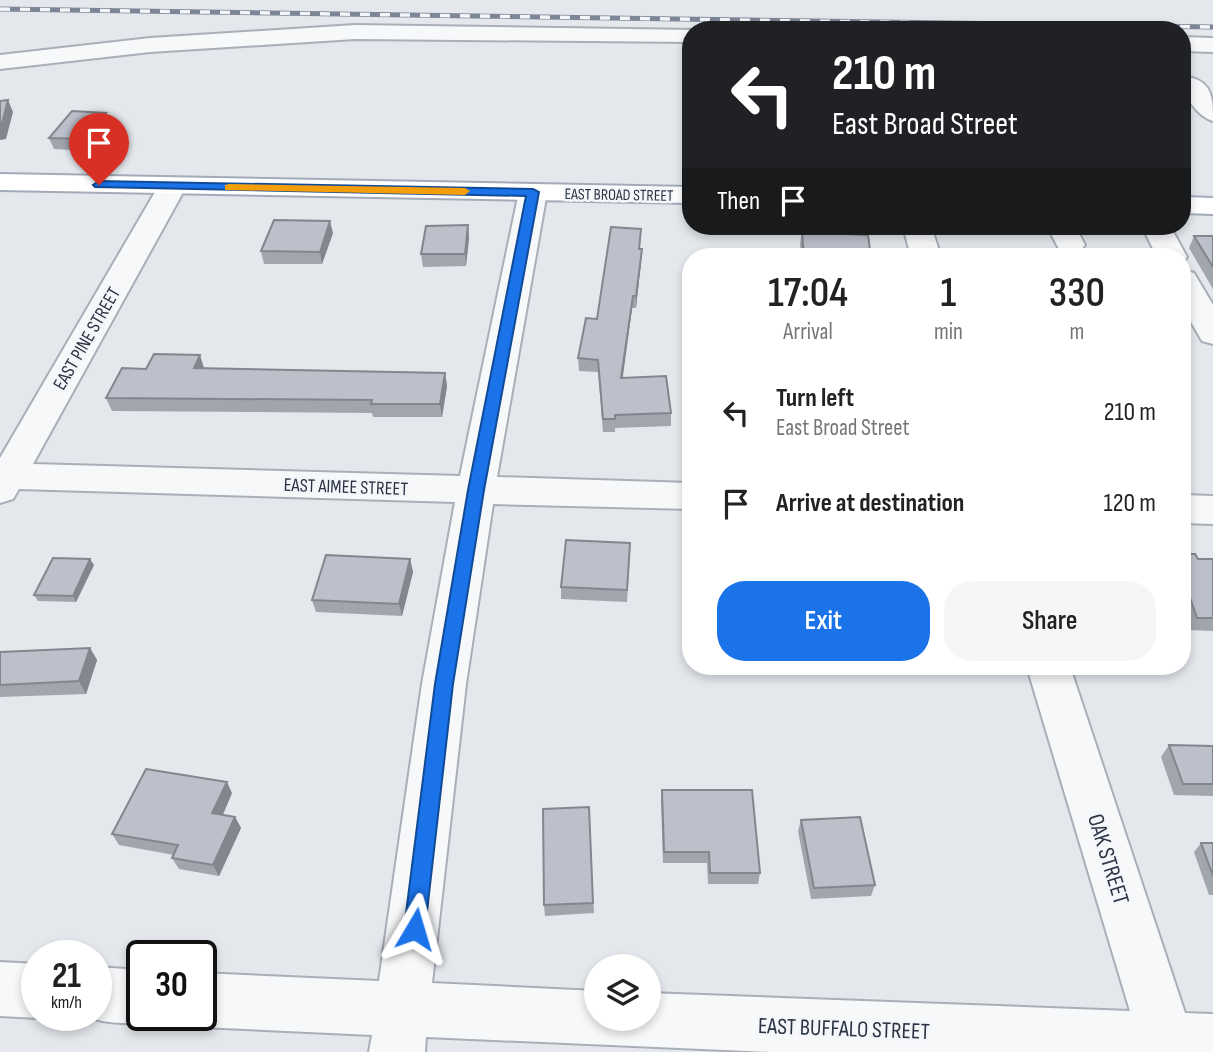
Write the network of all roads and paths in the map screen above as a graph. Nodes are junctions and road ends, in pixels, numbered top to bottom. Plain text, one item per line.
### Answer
1 (682, 35) edge
2 (1191, 45) edge
3 (1213, 46) edge
4 (0, 62) edge
5 (1197, 81) edge
6 (1213, 113) edge
7 (0, 181) edge
8 (172, 187) junction
9 (533, 192) junction
10 (682, 195) edge
11 (1191, 205) edge
12 (1213, 206) edge
13 (1191, 294) edge
14 (1213, 334) edge
15 (3, 481) edge
16 (476, 490) junction
17 (682, 496) edge
18 (1191, 509) edge
19 (1213, 510) edge
20 (1052, 675) edge
21 (0, 989) edge
22 (21, 990) edge
23 (217, 1002) edge
24 (584, 1019) edge
25 (661, 1021) edge
26 (401, 1031) edge
27 (1183, 1045) edge

1 - 4 street
2 - 3 street
5 - 6 street
7 - 8 main road, EAST BROAD STREET
8 - 9 main road, EAST BROAD STREET
8 - 15 street, EAST PINE STREET
9 - 10 main road, EAST BROAD STREET
9 - 16 street
11 - 12 main road
13 - 14 street
15 - 16 street, EAST AIMEE STREET
16 - 17 street, EAST AIMEE STREET
16 - 26 street
18 - 19 street
20 - 27 street, OAK STREET
21 - 22 street
23 - 26 street, EAST BUFFALO STREET
24 - 26 street, EAST BUFFALO STREET
25 - 27 street, EAST BUFFALO STREET

